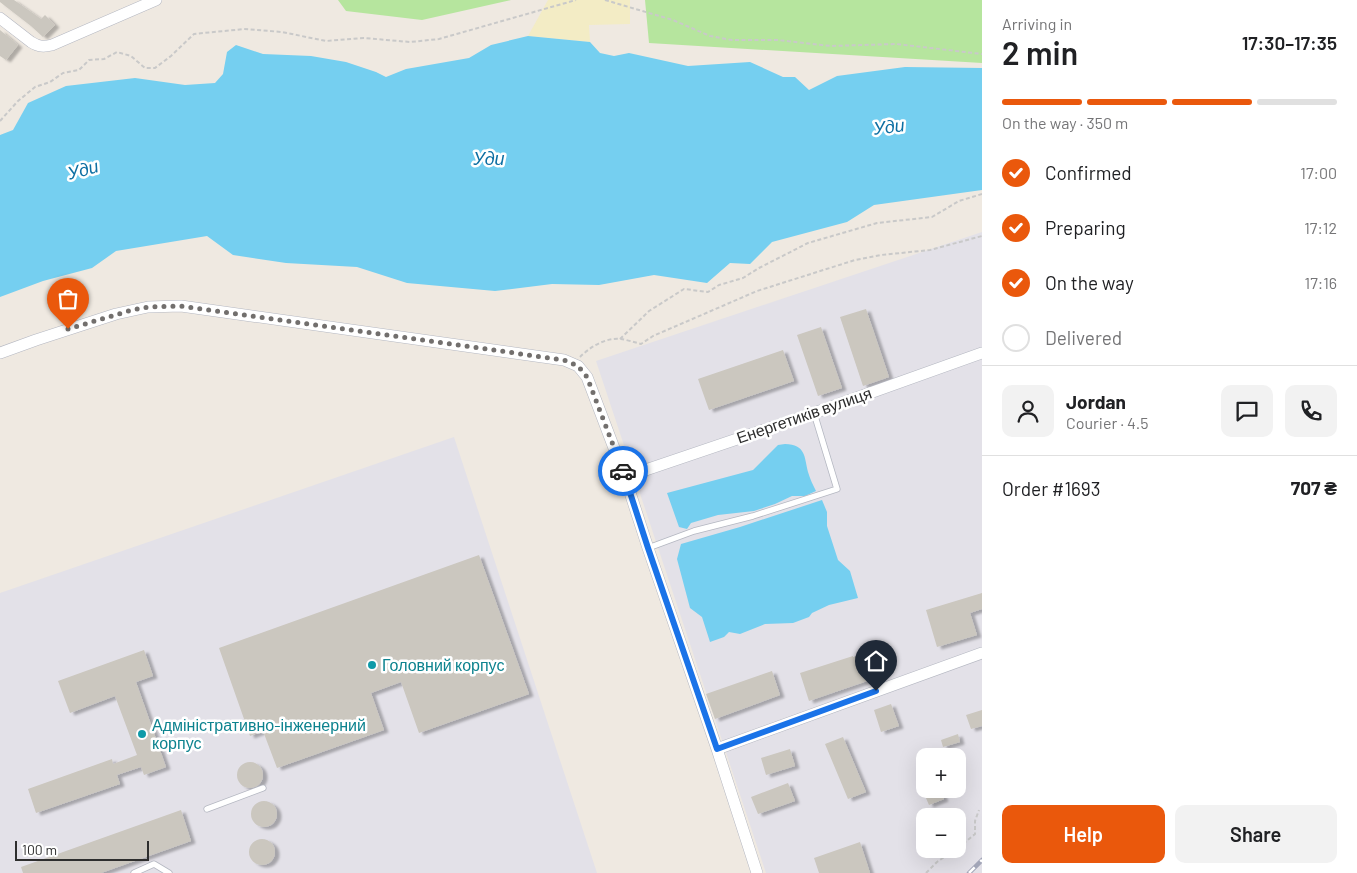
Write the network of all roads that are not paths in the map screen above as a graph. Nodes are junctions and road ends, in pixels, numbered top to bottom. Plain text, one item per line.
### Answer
1 (156, 0) edge
2 (0, 18) edge
3 (0, 352) edge
4 (982, 353) edge
5 (814, 413) junction
6 (625, 476) junction
7 (648, 548) junction
8 (982, 653) edge
9 (717, 749) junction
10 (263, 788) dead end
11 (207, 809) dead end
12 (134, 873) edge
13 (169, 873) edge
14 (756, 873) edge

1 - 2 street
3 - 6 street
4 - 5 street, Енергетиків вулиця
5 - 6 street, Енергетиків вулиця
5 - 7 lane
6 - 7 street
7 - 9 street
8 - 9 street
9 - 14 street
10 - 11 lane
12 - 13 lane

